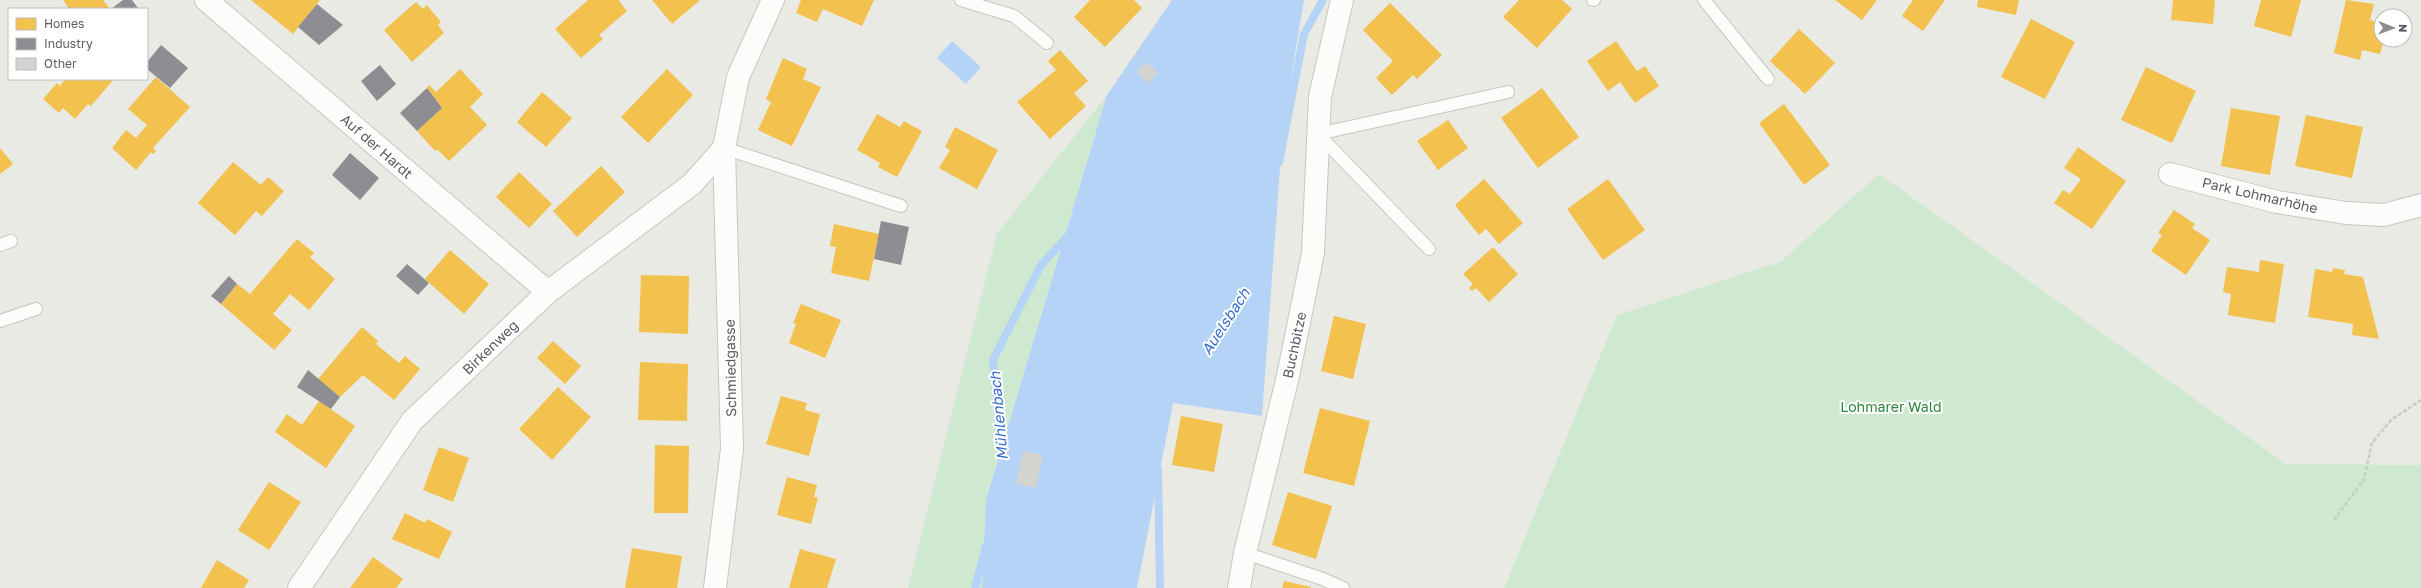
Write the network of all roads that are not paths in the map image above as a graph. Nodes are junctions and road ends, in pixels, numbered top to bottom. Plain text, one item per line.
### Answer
1 (206, 0) edge
2 (773, 0) edge
3 (961, 0) edge
4 (1342, 0) edge
5 (1704, 0) edge
6 (1047, 43) dead end
7 (1768, 79) dead end
8 (1508, 92) dead end
9 (1318, 134) junction
10 (724, 148) junction
11 (2170, 174) dead end
12 (2421, 205) edge
13 (901, 206) dead end
14 (1429, 249) dead end
15 (548, 292) junction
16 (36, 309) dead end
17 (0, 321) edge
18 (1245, 553) junction
19 (299, 588) edge
20 (715, 588) edge
21 (1240, 588) edge
22 (1343, 588) edge

1 - 15 street, Auf der Hardt
2 - 10 street, Schmiedgasse
3 - 6 lane
4 - 9 street, Buchbitze
5 - 7 lane
8 - 9 lane
9 - 14 lane
9 - 18 street, Buchbitze
10 - 13 lane
10 - 15 street, Birkenweg
10 - 20 street, Schmiedgasse
11 - 12 street, Park Lohmarhöhe
15 - 19 street, Birkenweg
16 - 17 lane
18 - 21 street, Buchbitze
18 - 22 lane

